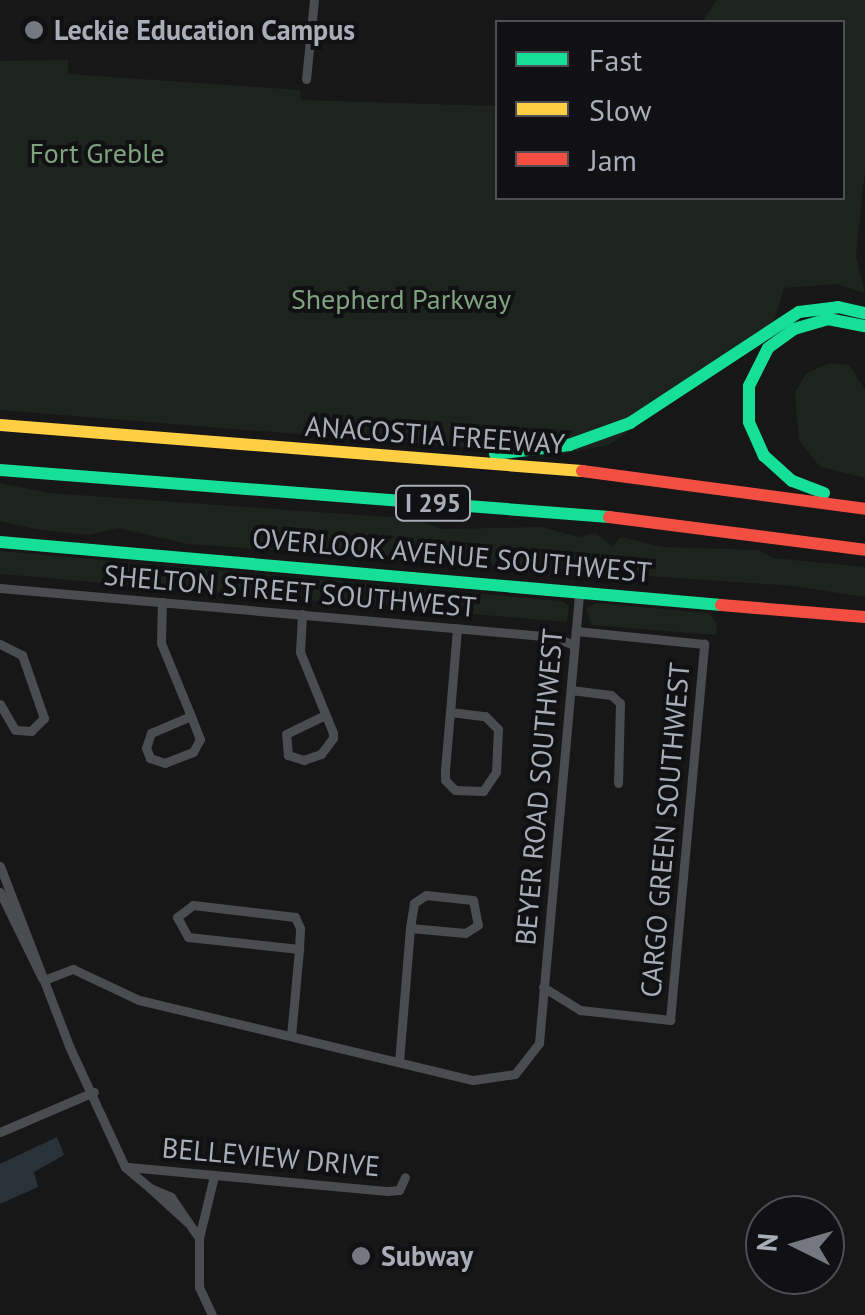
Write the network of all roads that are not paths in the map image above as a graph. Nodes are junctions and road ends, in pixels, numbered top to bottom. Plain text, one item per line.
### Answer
1 (314, 0) edge
2 (306, 79) dead end
3 (865, 313) edge
4 (865, 326) edge
5 (0, 424) edge
6 (263, 447) junction
7 (0, 470) edge
8 (865, 500) edge
9 (865, 509) edge
10 (0, 539) edge
11 (865, 550) edge
12 (0, 588) edge
13 (579, 591) junction
14 (162, 602) junction
15 (302, 614) junction
16 (864, 618) edge
17 (457, 628) junction
18 (576, 632) junction
19 (0, 644) edge
20 (574, 645) junction
21 (570, 690) junction
22 (0, 704) edge
23 (450, 712) junction
24 (192, 716) junction
25 (325, 716) junction
26 (618, 783) dead end
27 (0, 866) edge
28 (0, 892) edge
29 (410, 928) junction
30 (299, 949) junction
31 (44, 980) junction
32 (543, 987) junction
33 (670, 1020) joint
34 (292, 1036) junction
35 (400, 1062) junction
36 (94, 1092) junction
37 (0, 1132) edge
38 (125, 1167) junction
39 (214, 1176) junction
40 (404, 1177) dead end
41 (199, 1238) junction
42 (212, 1315) edge

1 - 2 street
3 - 6 main road
4 - 8 main road
5 - 6 main road, ANACOSTIA FREEWAY / I 295
6 - 9 main road, ANACOSTIA FREEWAY / I 295
7 - 11 main road, I 295
10 - 13 main road, OVERLOOK AVENUE SOUTHWEST
12 - 14 street, SHELTON STREET SOUTHWEST
13 - 16 main road, OVERLOOK AVENUE SOUTHWEST
13 - 18 street, BEYER ROAD SOUTHWEST
14 - 15 street, SHELTON STREET SOUTHWEST
14 - 24 street
15 - 17 street, SHELTON STREET SOUTHWEST
15 - 25 street
17 - 20 street, SHELTON STREET SOUTHWEST
17 - 23 street
18 - 20 street, BEYER ROAD SOUTHWEST
18 - 33 street, CARGO GREEN SOUTHWEST
19 - 22 street
20 - 21 street, BEYER ROAD SOUTHWEST
21 - 26 street
21 - 32 street, BEYER ROAD SOUTHWEST
23 - 23 street
24 - 24 street
25 - 25 street
27 - 31 street
28 - 31 street
29 - 29 street, BEYER ROAD SOUTHWEST
29 - 35 street
30 - 30 street
30 - 34 street
31 - 34 street, BEYER ROAD SOUTHWEST
31 - 36 street
32 - 33 street, BEYER ROAD SOUTHWEST
32 - 35 street, BEYER ROAD SOUTHWEST
34 - 35 street, BEYER ROAD SOUTHWEST
36 - 37 street
36 - 38 street
38 - 39 street, BELLEVIEW DRIVE
38 - 41 street
39 - 40 street, BELLEVIEW DRIVE
39 - 41 street
41 - 42 street

